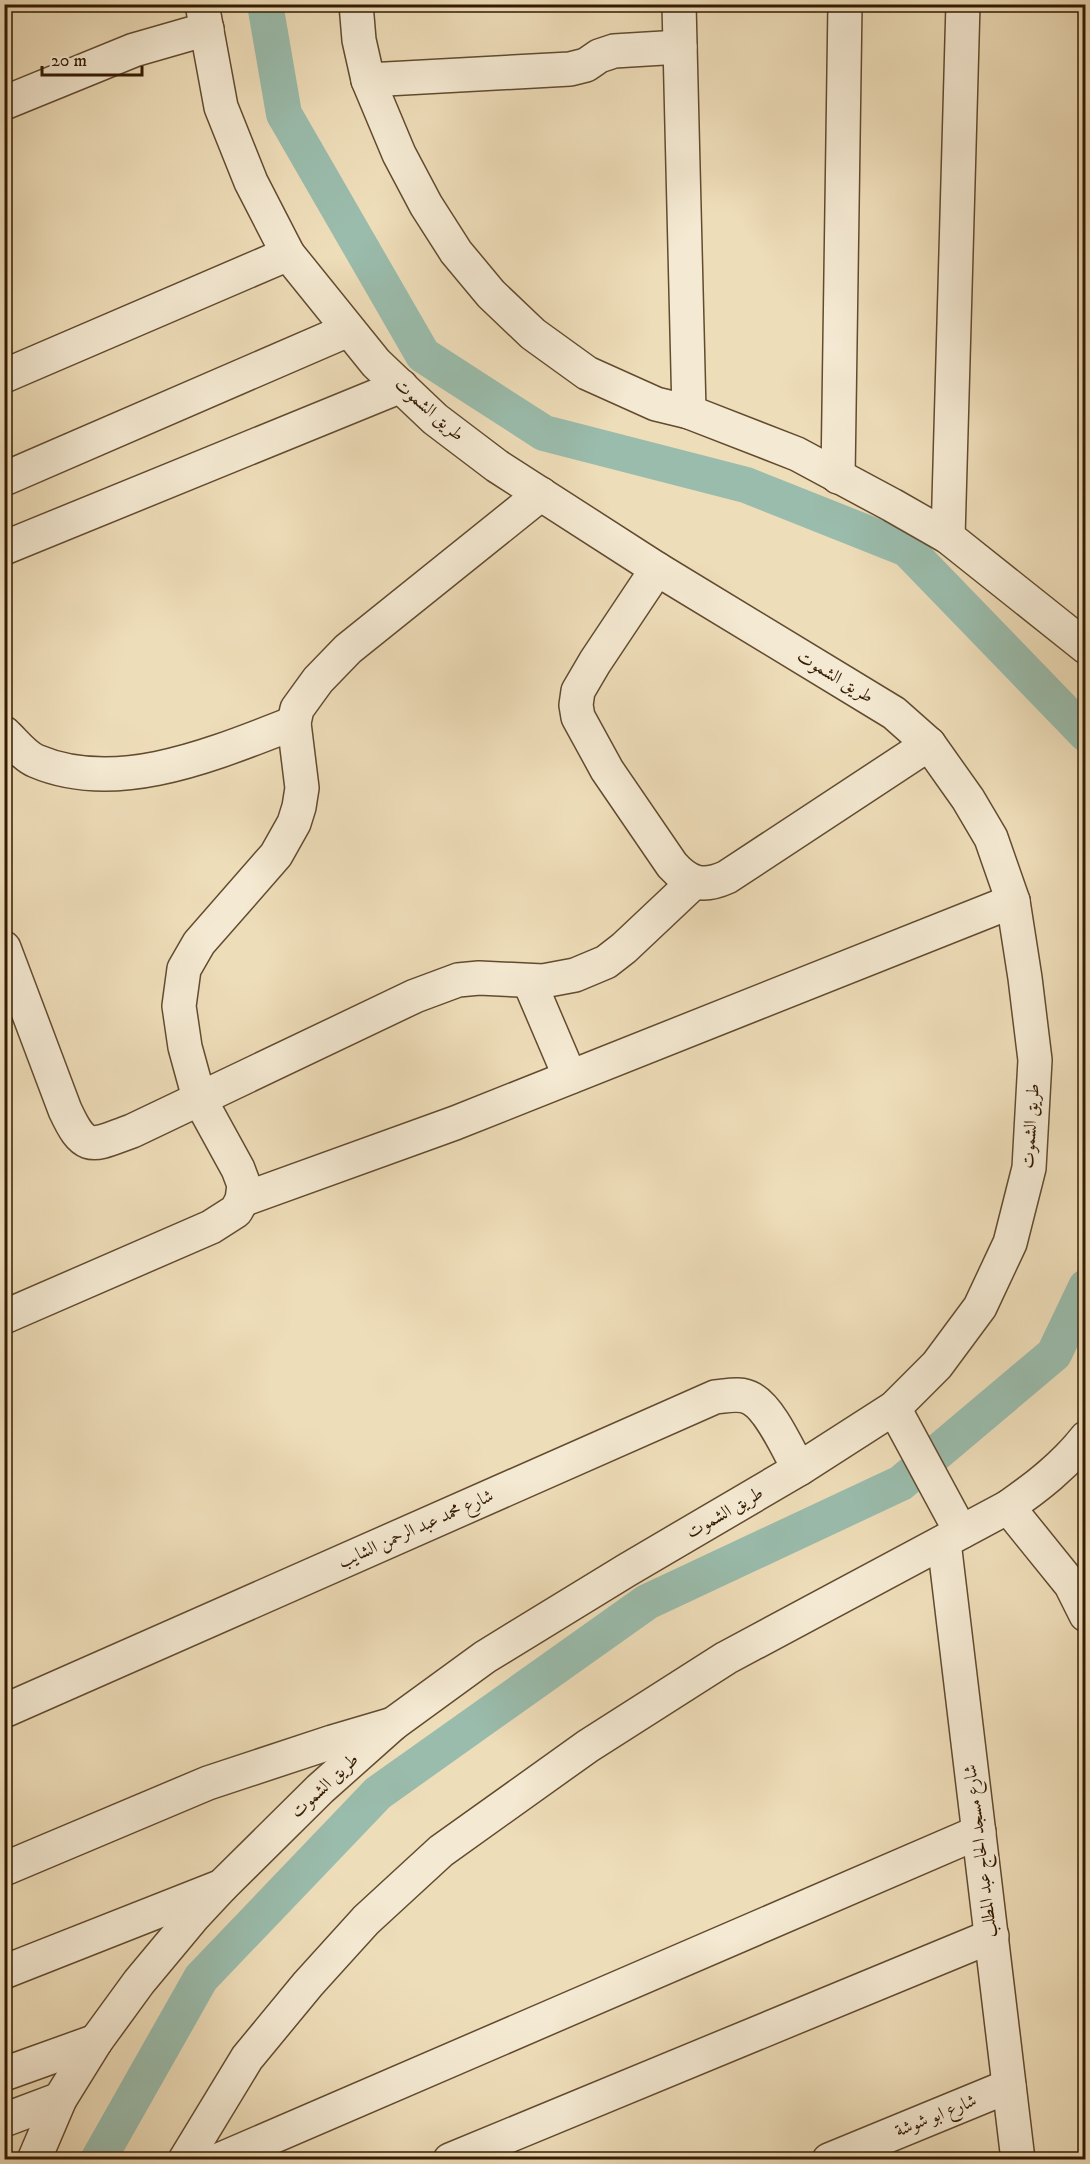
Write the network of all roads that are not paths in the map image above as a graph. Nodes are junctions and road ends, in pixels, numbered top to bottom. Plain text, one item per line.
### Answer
1 (356, 4) edge
2 (679, 4) edge
3 (845, 4) edge
4 (963, 4) edge
5 (205, 17) edge
6 (680, 46) junction
7 (368, 80) junction
8 (4, 103) edge
9 (288, 254) junction
10 (348, 330) junction
11 (4, 376) edge
12 (401, 387) junction
13 (689, 412) junction
14 (838, 477) junction
15 (4, 479) edge
16 (541, 494) junction
17 (948, 537) junction
18 (4, 548) edge
19 (657, 568) junction
20 (1086, 647) edge
21 (294, 723) junction
22 (4, 733) edge
23 (929, 744) junction
24 (694, 882) junction
25 (1013, 901) junction
26 (4, 948) edge
27 (529, 981) junction
28 (570, 1077) junction
29 (199, 1098) junction
30 (242, 1200) junction
31 (4, 1317) edge
32 (894, 1408) junction
33 (1086, 1438) edge
34 (799, 1469) junction
35 (1008, 1507) junction
36 (953, 1537) junction
37 (1086, 1615) edge
38 (4, 1711) edge
39 (393, 1724) junction
40 (979, 1832) junction
41 (4, 1869) edge
42 (222, 1886) junction
43 (992, 1936) junction
44 (4, 1972) edge
45 (96, 2041) junction
46 (4, 2074) edge
47 (1009, 2086) junction
48 (60, 2099) junction
49 (4, 2120) edge
50 (34, 2160) edge
51 (185, 2160) edge
52 (219, 2160) edge
53 (450, 2160) edge
54 (829, 2160) edge
55 (1018, 2160) edge

1 - 7 street
2 - 6 street
3 - 14 street
4 - 17 street
5 - 8 street
5 - 9 street, طريق الشموت
6 - 7 street
6 - 13 street
7 - 13 street
9 - 10 street, طريق الشموت
9 - 11 street
10 - 12 street, طريق الشموت
10 - 15 street
12 - 16 street, طريق الشموت
12 - 18 street
13 - 14 street
14 - 17 street
16 - 19 street, طريق الشموت
16 - 21 street
17 - 20 street
19 - 23 street, طريق الشموت
19 - 24 street
21 - 22 street
21 - 29 street
23 - 24 street
23 - 25 street, طريق الشموت
24 - 27 street
25 - 28 street
25 - 32 street, طريق الشموت
26 - 29 street
27 - 28 street
27 - 29 street
28 - 30 street
29 - 30 street
30 - 31 street
32 - 34 street, طريق الشموت
32 - 36 street
33 - 35 street
34 - 38 street, شارع محمد عبد الرحمن الشايب
34 - 39 street, طريق الشموت
35 - 36 street
35 - 37 street
36 - 40 street, شارع مسجد الحاج عبد المطلب
36 - 51 street
39 - 41 street
39 - 42 street, طريق الشموت
40 - 43 street, شارع مسجد الحاج عبد المطلب
40 - 52 street
42 - 44 street
42 - 45 street, طريق الشموت
43 - 47 street, شارع مسجد الحاج عبد المطلب
43 - 53 street
45 - 46 street
45 - 48 street, طريق الشموت
47 - 54 street, شارع ابو شوشة
47 - 55 street, شارع مسجد الحاج عبد المطلب
48 - 49 street
48 - 50 street, طريق الشموت

